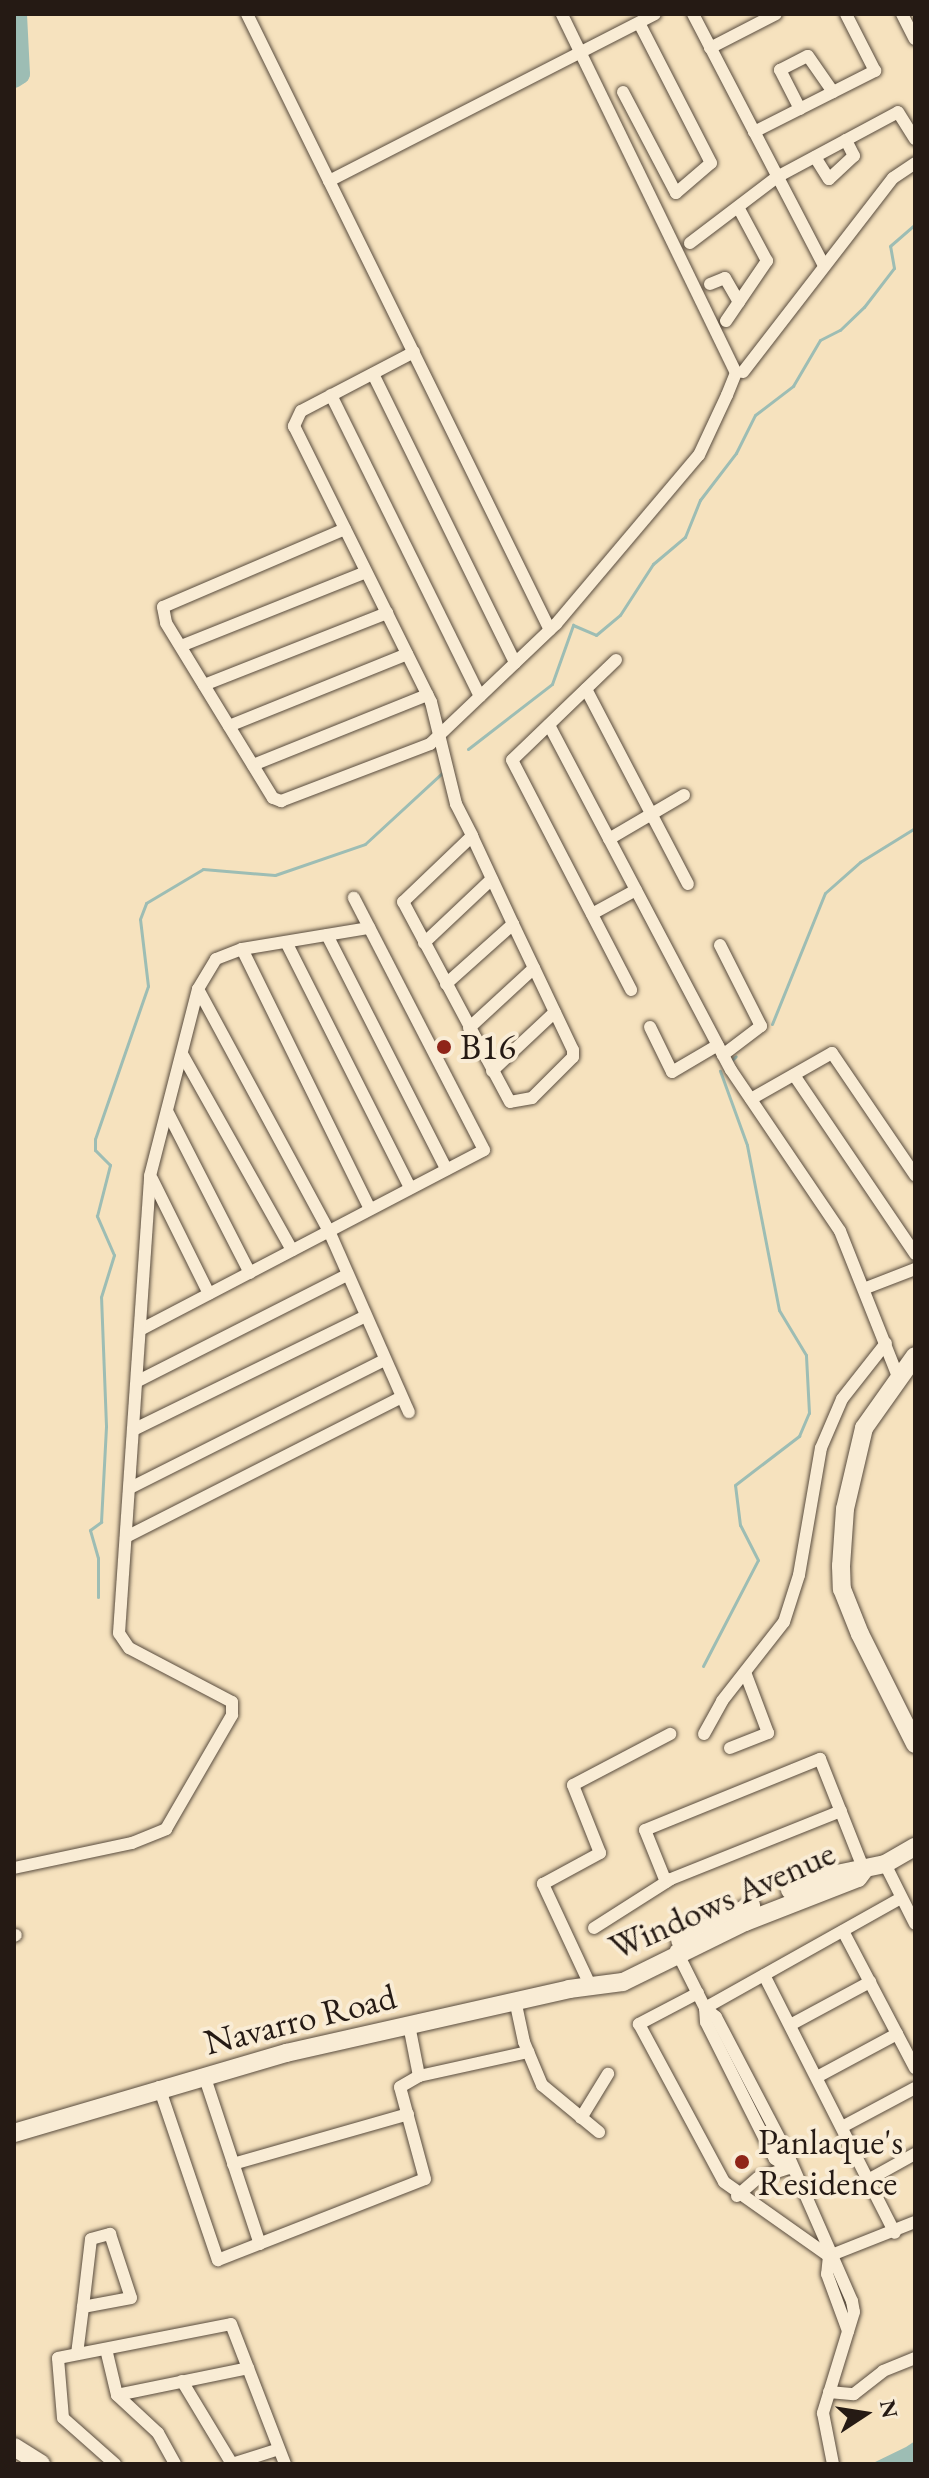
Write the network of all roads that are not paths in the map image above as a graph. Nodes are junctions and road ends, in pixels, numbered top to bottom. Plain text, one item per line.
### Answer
1 (247, 14) edge
2 (562, 14) edge
3 (655, 14) edge
4 (693, 14) edge
5 (776, 14) edge
6 (846, 14) edge
7 (902, 14) edge
8 (639, 23) junction
9 (915, 39) edge
10 (710, 48) junction
11 (833, 92) junction
12 (614, 96) junction
13 (800, 109) junction
14 (754, 132) junction
15 (915, 139) edge
16 (846, 140) junction
17 (815, 157) junction
18 (915, 163) edge
19 (777, 177) junction
20 (329, 181) junction
21 (738, 207) junction
22 (690, 243) dead end
23 (824, 266) junction
24 (710, 284) dead end
25 (739, 302) junction
26 (726, 321) dead end
27 (414, 352) junction
28 (743, 372) dead end
29 (373, 374) junction
30 (331, 395) junction
31 (345, 529) junction
32 (366, 572) junction
33 (387, 613) junction
34 (550, 630) junction
35 (181, 646) junction
36 (407, 654) junction
37 (616, 660) dead end
38 (515, 663) junction
39 (204, 685) junction
40 (586, 689) junction
41 (427, 695) junction
42 (480, 696) junction
43 (549, 725) junction
44 (229, 726) junction
45 (438, 736) junction
46 (253, 765) junction
47 (684, 795) dead end
48 (652, 814) junction
49 (472, 836) junction
50 (609, 839) junction
51 (492, 879) junction
52 (688, 884) dead end
53 (636, 890) junction
54 (354, 898) dead end
55 (592, 914) junction
56 (513, 924) junction
57 (369, 928) junction
58 (327, 935) junction
59 (286, 942) junction
60 (424, 943) junction
61 (720, 945) dead end
62 (242, 949) junction
63 (534, 968) junction
64 (446, 984) junction
65 (198, 989) junction
66 (631, 990) dead end
67 (555, 1012) junction
68 (650, 1027) dead end
69 (469, 1028) junction
70 (721, 1050) junction
71 (182, 1054) junction
72 (492, 1071) junction
73 (794, 1075) junction
74 (751, 1099) junction
75 (167, 1111) junction
76 (446, 1169) junction
77 (915, 1175) edge
78 (150, 1176) junction
79 (410, 1188) junction
80 (370, 1209) junction
81 (329, 1231) junction
82 (292, 1250) junction
83 (915, 1254) edge
84 (915, 1269) edge
85 (250, 1273) junction
86 (347, 1275) junction
87 (866, 1288) junction
88 (209, 1294) junction
89 (364, 1317) junction
90 (140, 1330) junction
91 (886, 1343) junction
92 (915, 1356) edge
93 (384, 1360) junction
94 (898, 1377) junction
95 (138, 1381) junction
96 (402, 1397) junction
97 (409, 1412) dead end
98 (135, 1429) junction
99 (130, 1488) junction
100 (126, 1537) junction
101 (745, 1672) junction
102 (670, 1734) dead end
103 (704, 1734) dead end
104 (915, 1744) edge
105 (730, 1748) dead end
106 (841, 1811) junction
107 (915, 1847) edge
108 (885, 1864) junction
109 (14, 1868) edge
110 (864, 1870) junction
111 (666, 1882) junction
112 (901, 1898) junction
113 (915, 1924) edge
114 (594, 1928) dead end
115 (843, 1931) junction
116 (676, 1948) junction
117 (764, 1975) junction
118 (870, 1982) junction
119 (599, 1986) junction
120 (698, 1993) junction
121 (515, 2000) junction
122 (705, 2008) junction
123 (792, 2024) junction
124 (409, 2025) junction
125 (897, 2034) junction
126 (528, 2052) junction
127 (915, 2068) edge
128 (608, 2074) dead end
129 (204, 2075) junction
130 (419, 2076) junction
131 (817, 2077) junction
132 (159, 2087) junction
133 (915, 2088) edge
134 (408, 2114) junction
135 (581, 2118) junction
136 (842, 2127) junction
137 (599, 2132) dead end
138 (14, 2133) edge
139 (915, 2154) edge
140 (233, 2164) junction
141 (789, 2168) junction
142 (868, 2180) junction
143 (737, 2196) junction
144 (915, 2222) edge
145 (895, 2233) junction
146 (260, 2244) junction
147 (829, 2256) junction
148 (83, 2307) junction
149 (106, 2349) junction
150 (77, 2354) junction
151 (915, 2358) edge
152 (248, 2368) junction
153 (182, 2381) junction
154 (829, 2392) junction
155 (117, 2395) junction
156 (14, 2447) edge
157 (279, 2449) junction
158 (41, 2464) edge
159 (115, 2464) edge
160 (175, 2464) edge
161 (232, 2464) edge
162 (285, 2464) edge
163 (833, 2464) edge

1 - 20 street
2 - 12 street
3 - 8 street
4 - 10 street
5 - 10 street
6 - 11 street
7 - 9 street
8 - 12 street
8 - 20 street
10 - 14 street
11 - 13 street
11 - 13 street
12 - 34 street
13 - 14 street
14 - 19 street
15 - 16 street
16 - 17 street
16 - 17 street
17 - 19 street
18 - 23 street
19 - 21 street
19 - 23 street
20 - 27 street
21 - 22 street
21 - 25 street
23 - 28 street
24 - 25 street
25 - 26 street
27 - 29 street
27 - 34 street
29 - 30 street
29 - 38 street
30 - 31 street
30 - 42 street
31 - 32 street
31 - 35 street
32 - 33 street
32 - 35 street
33 - 36 street
33 - 39 street
34 - 38 street
35 - 39 street
36 - 41 street
36 - 44 street
37 - 40 street
38 - 42 street
39 - 44 street
40 - 43 street
40 - 48 street
41 - 45 street
41 - 46 street
42 - 45 street
43 - 50 street
43 - 55 street
44 - 46 street
45 - 46 street
45 - 49 street
47 - 48 street
48 - 50 street
48 - 52 street
49 - 51 street
49 - 60 street
50 - 53 street
51 - 56 street
51 - 60 street
53 - 55 street
53 - 70 street
54 - 57 street
55 - 66 street
56 - 63 street
56 - 64 street
57 - 58 street
57 - 76 street
58 - 59 street
58 - 76 street
59 - 62 street
59 - 79 street
60 - 64 street
61 - 70 street
62 - 65 street
62 - 80 street
63 - 67 street
63 - 69 street
64 - 69 street
65 - 71 street
65 - 81 street
67 - 72 street
67 - 72 street
68 - 70 street
69 - 72 street
70 - 74 street
71 - 75 street
71 - 82 street
73 - 74 street
73 - 77 street
73 - 83 street
74 - 87 street
75 - 78 street
75 - 85 street
76 - 79 street
78 - 88 street
78 - 90 street
79 - 80 street
80 - 81 street
81 - 82 street
81 - 86 street
82 - 85 street
84 - 87 street
85 - 88 street
86 - 89 street
86 - 95 street
87 - 91 street
88 - 90 street
89 - 93 street
89 - 98 street
90 - 95 street
91 - 94 street
91 - 101 street
92 - 94 street
93 - 96 street
93 - 99 street
94 - 104 street
95 - 98 street
96 - 97 street
96 - 100 street
98 - 99 street
99 - 100 street
100 - 109 street
101 - 103 street
101 - 105 street
102 - 119 street
106 - 110 street
106 - 111 street
106 - 111 street
107 - 108 street
108 - 110 street
108 - 112 street
110 - 116 street, Windows Avenue
111 - 114 street
112 - 113 street
112 - 115 street
115 - 117 street
115 - 118 street
116 - 119 street, Windows Avenue
116 - 120 street
117 - 122 street
117 - 123 street
118 - 123 street
118 - 125 street
119 - 121 street, Navarro Road
120 - 122 street
120 - 143 street
121 - 124 street, Navarro Road
121 - 126 street
122 - 141 street
123 - 131 street
124 - 129 street, Navarro Road
124 - 130 street
125 - 127 street
125 - 131 street
126 - 130 street
126 - 135 street
128 - 135 street
129 - 132 street, Navarro Road
129 - 140 street
130 - 134 street
131 - 136 street
132 - 138 street, Navarro Road
132 - 146 street
133 - 136 street
134 - 140 street
134 - 146 street
135 - 137 street
136 - 142 street
139 - 142 street
140 - 146 street
141 - 143 street
141 - 147 street
142 - 145 street
143 - 147 street
144 - 145 street
145 - 147 street
147 - 154 street
148 - 148 street
148 - 150 street
149 - 150 street
149 - 152 street
149 - 155 street
150 - 159 street
151 - 154 street
152 - 153 street
152 - 157 street
153 - 155 street
153 - 161 street
154 - 163 street
155 - 160 street
156 - 158 street
157 - 161 street
157 - 162 street

